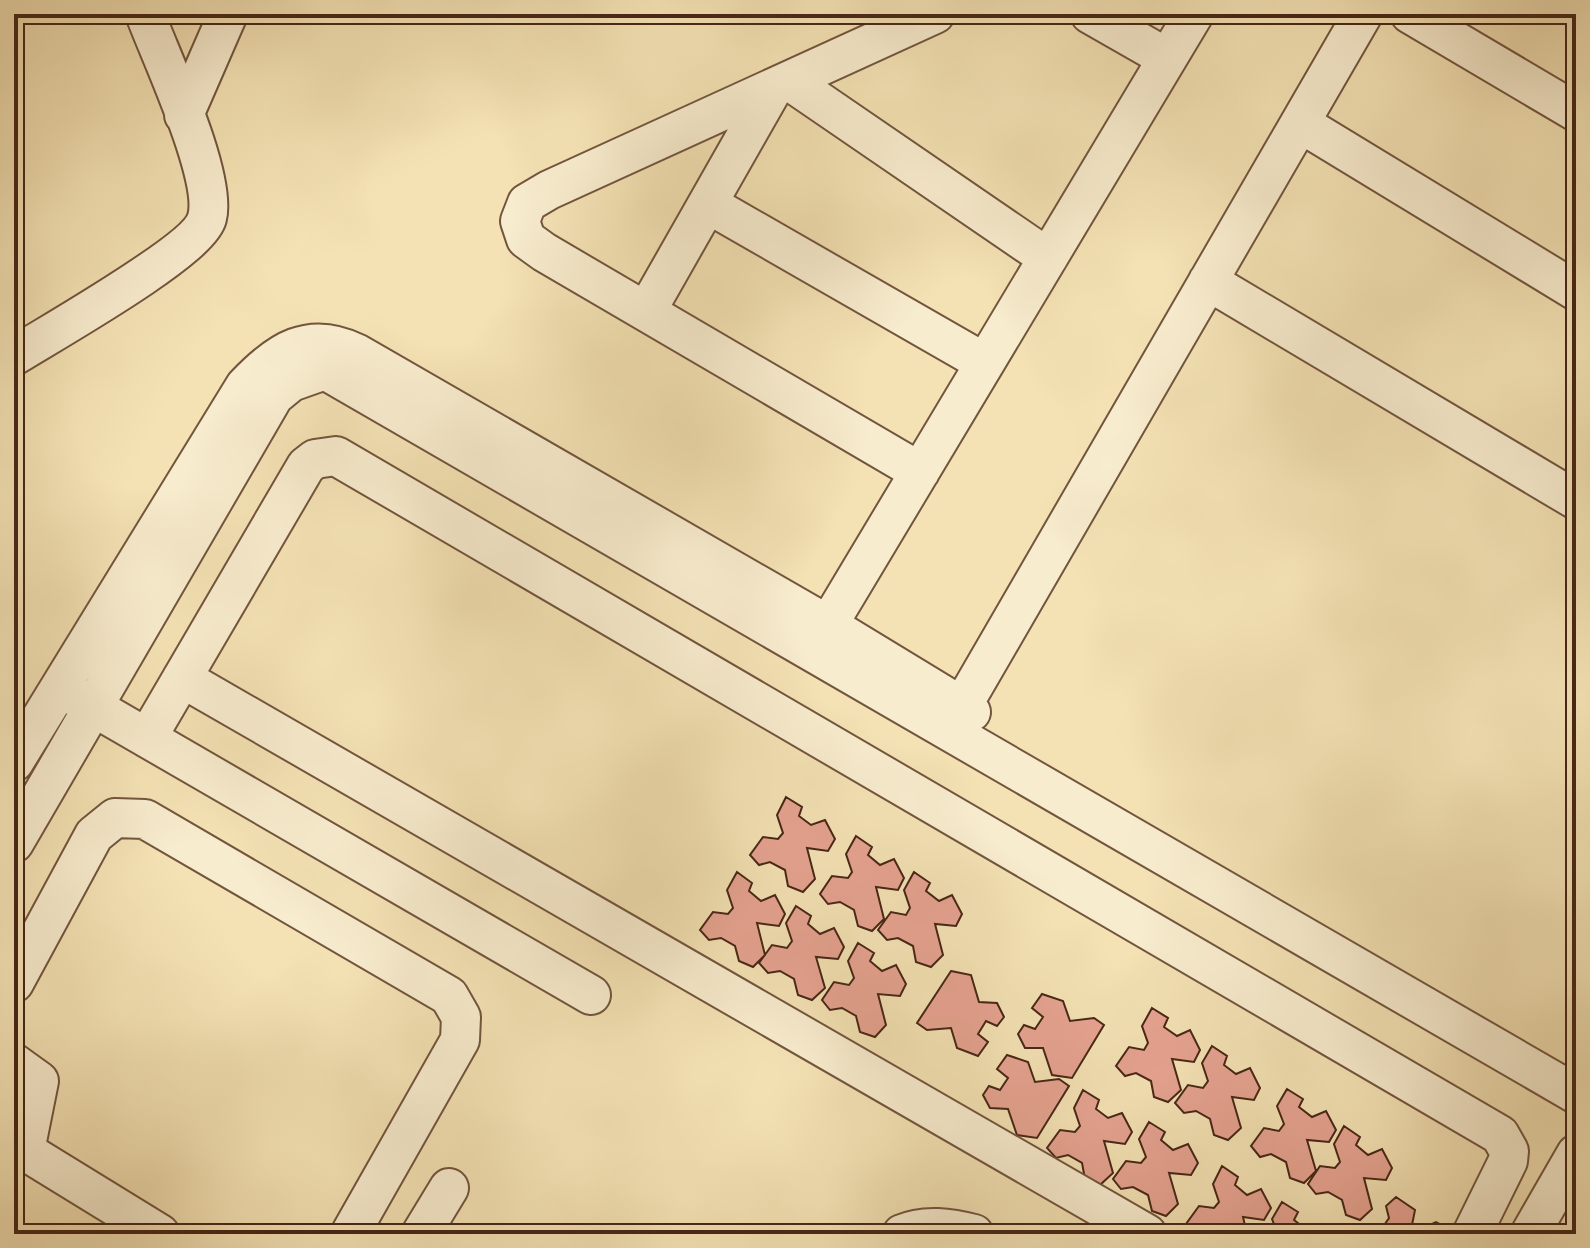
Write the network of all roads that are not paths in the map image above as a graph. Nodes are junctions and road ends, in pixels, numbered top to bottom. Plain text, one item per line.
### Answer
1 (145, 14) edge
2 (228, 14) edge
3 (935, 14) edge
4 (1090, 14) edge
5 (1194, 14) edge
6 (1363, 14) edge
7 (1410, 14) edge
8 (1167, 58) junction
9 (781, 87) junction
10 (1576, 112) edge
11 (184, 115) junction
12 (1300, 123) junction
13 (708, 204) junction
14 (1048, 258) junction
15 (1208, 281) junction
16 (1576, 291) edge
17 (647, 310) junction
18 (14, 356) edge
19 (985, 363) junction
20 (920, 472) junction
21 (1576, 500) edge
22 (828, 625) junction
23 (182, 678) junction
24 (58, 686) junction
25 (93, 707) junction
26 (955, 718) junction
27 (147, 738) junction
28 (14, 762) edge
29 (14, 843) edge
30 (14, 983) edge
31 (591, 995) dead end
32 (14, 1063) edge
33 (1576, 1064) edge
34 (1576, 1094) edge
35 (1576, 1154) edge
36 (449, 1188) dead end
37 (160, 1234) edge
38 (350, 1234) edge
39 (421, 1234) edge
40 (902, 1234) edge
41 (974, 1234) edge
42 (1147, 1234) edge
43 (1472, 1234) edge
44 (1530, 1234) edge

1 - 11 street
2 - 11 street
3 - 9 street
4 - 8 street
5 - 8 street
6 - 12 street
7 - 10 street
8 - 14 street
9 - 13 street
9 - 14 street
9 - 17 street
11 - 18 street
12 - 15 street
12 - 16 street
13 - 17 street
13 - 19 street
14 - 19 street
15 - 21 street
15 - 26 street
17 - 20 street
19 - 20 street
20 - 22 street
22 - 24 street
22 - 26 street
23 - 27 street
23 - 42 street
23 - 43 street
24 - 25 street
24 - 28 street
25 - 26 street
25 - 27 street
25 - 29 street
26 - 33 street
26 - 34 street
27 - 31 street
30 - 38 street
32 - 37 street
35 - 44 street
36 - 39 street
40 - 41 street

